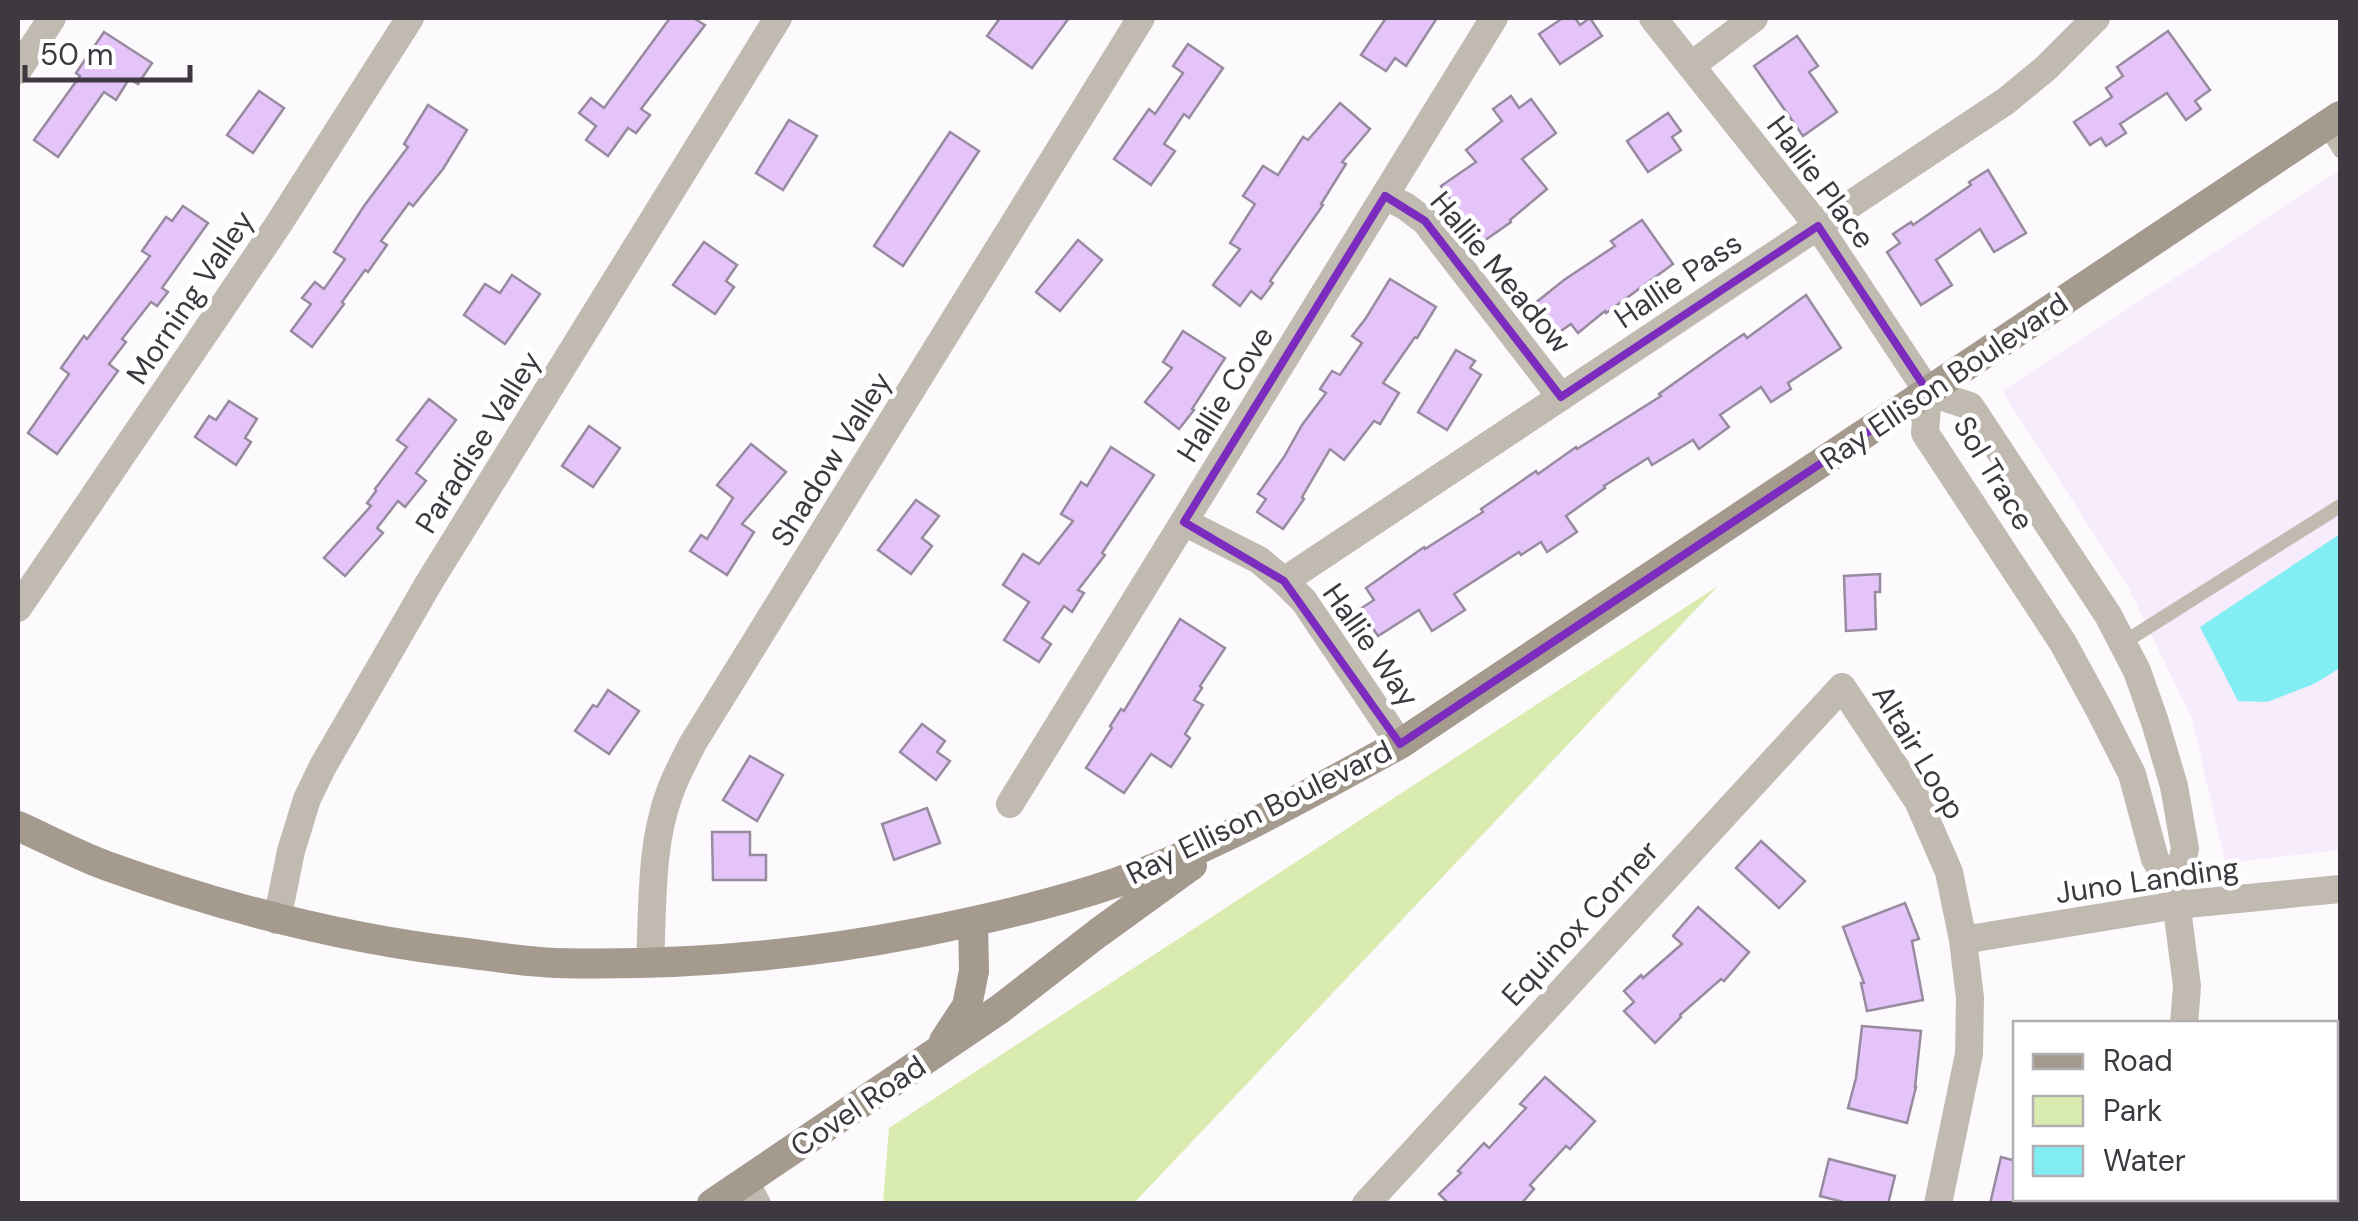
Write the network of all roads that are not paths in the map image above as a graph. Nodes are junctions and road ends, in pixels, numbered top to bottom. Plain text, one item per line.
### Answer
1 (52, 18) edge
2 (410, 18) edge
3 (778, 18) edge
4 (1142, 18) edge
5 (1494, 18) edge
6 (1653, 18) edge
7 (1754, 18) edge
8 (2087, 20) edge
9 (1692, 65) junction
10 (18, 70) edge
11 (2335, 131) edge
12 (1385, 196) junction
13 (1818, 226) junction
14 (1928, 392) junction
15 (1561, 397) junction
16 (2340, 506) edge
17 (1184, 522) junction
18 (1284, 581) junction
19 (18, 608) edge
20 (2122, 643) junction
21 (1842, 686) joint
22 (1400, 744) junction
23 (1010, 804) dead end
24 (18, 826) edge
25 (1236, 831) junction
26 (2340, 888) edge
27 (2176, 899) junction
28 (276, 920) junction
29 (973, 922) junction
30 (1962, 940) junction
31 (650, 962) junction
32 (2184, 1021) edge
33 (936, 1053) junction
34 (751, 1193) edge
35 (712, 1204) edge
36 (1366, 1204) edge
37 (1938, 1204) edge

1 - 10 street
2 - 19 street, Morning Valley
3 - 28 street, Paradise Valley
4 - 31 street, Shadow Valley
5 - 12 street, Hallie Cove
6 - 9 street, Hallie Place
7 - 9 street
8 - 13 street, Hallie Pass
9 - 13 street, Hallie Place
11 - 14 street, Ray Ellison Boulevard
12 - 15 street, Hallie Meadow
12 - 17 street, Hallie Cove
13 - 14 street, Hallie Place
13 - 15 street, Hallie Pass
14 - 20 street, Sol Trace
14 - 22 street, Ray Ellison Boulevard
14 - 27 street, Sol Trace
15 - 18 street, Hallie Pass
16 - 20 lane
17 - 18 street, Hallie Way
17 - 23 street, Hallie Cove
18 - 22 street, Hallie Way
20 - 27 street, Sol Trace
21 - 30 street, Altair Loop
21 - 36 street, Equinox Corner
22 - 25 street, Ray Ellison Boulevard
24 - 28 street, Ray Ellison Boulevard
25 - 29 street, Ray Ellison Boulevard
25 - 33 street
26 - 27 street, Juno Landing
27 - 30 street, Juno Landing
27 - 32 street, Sol Trace
28 - 31 street, Ray Ellison Boulevard
29 - 31 street, Ray Ellison Boulevard
29 - 33 street, Covel Road
30 - 37 street, Altair Loop
33 - 34 street, Covel Road
34 - 35 street, Covel Road

